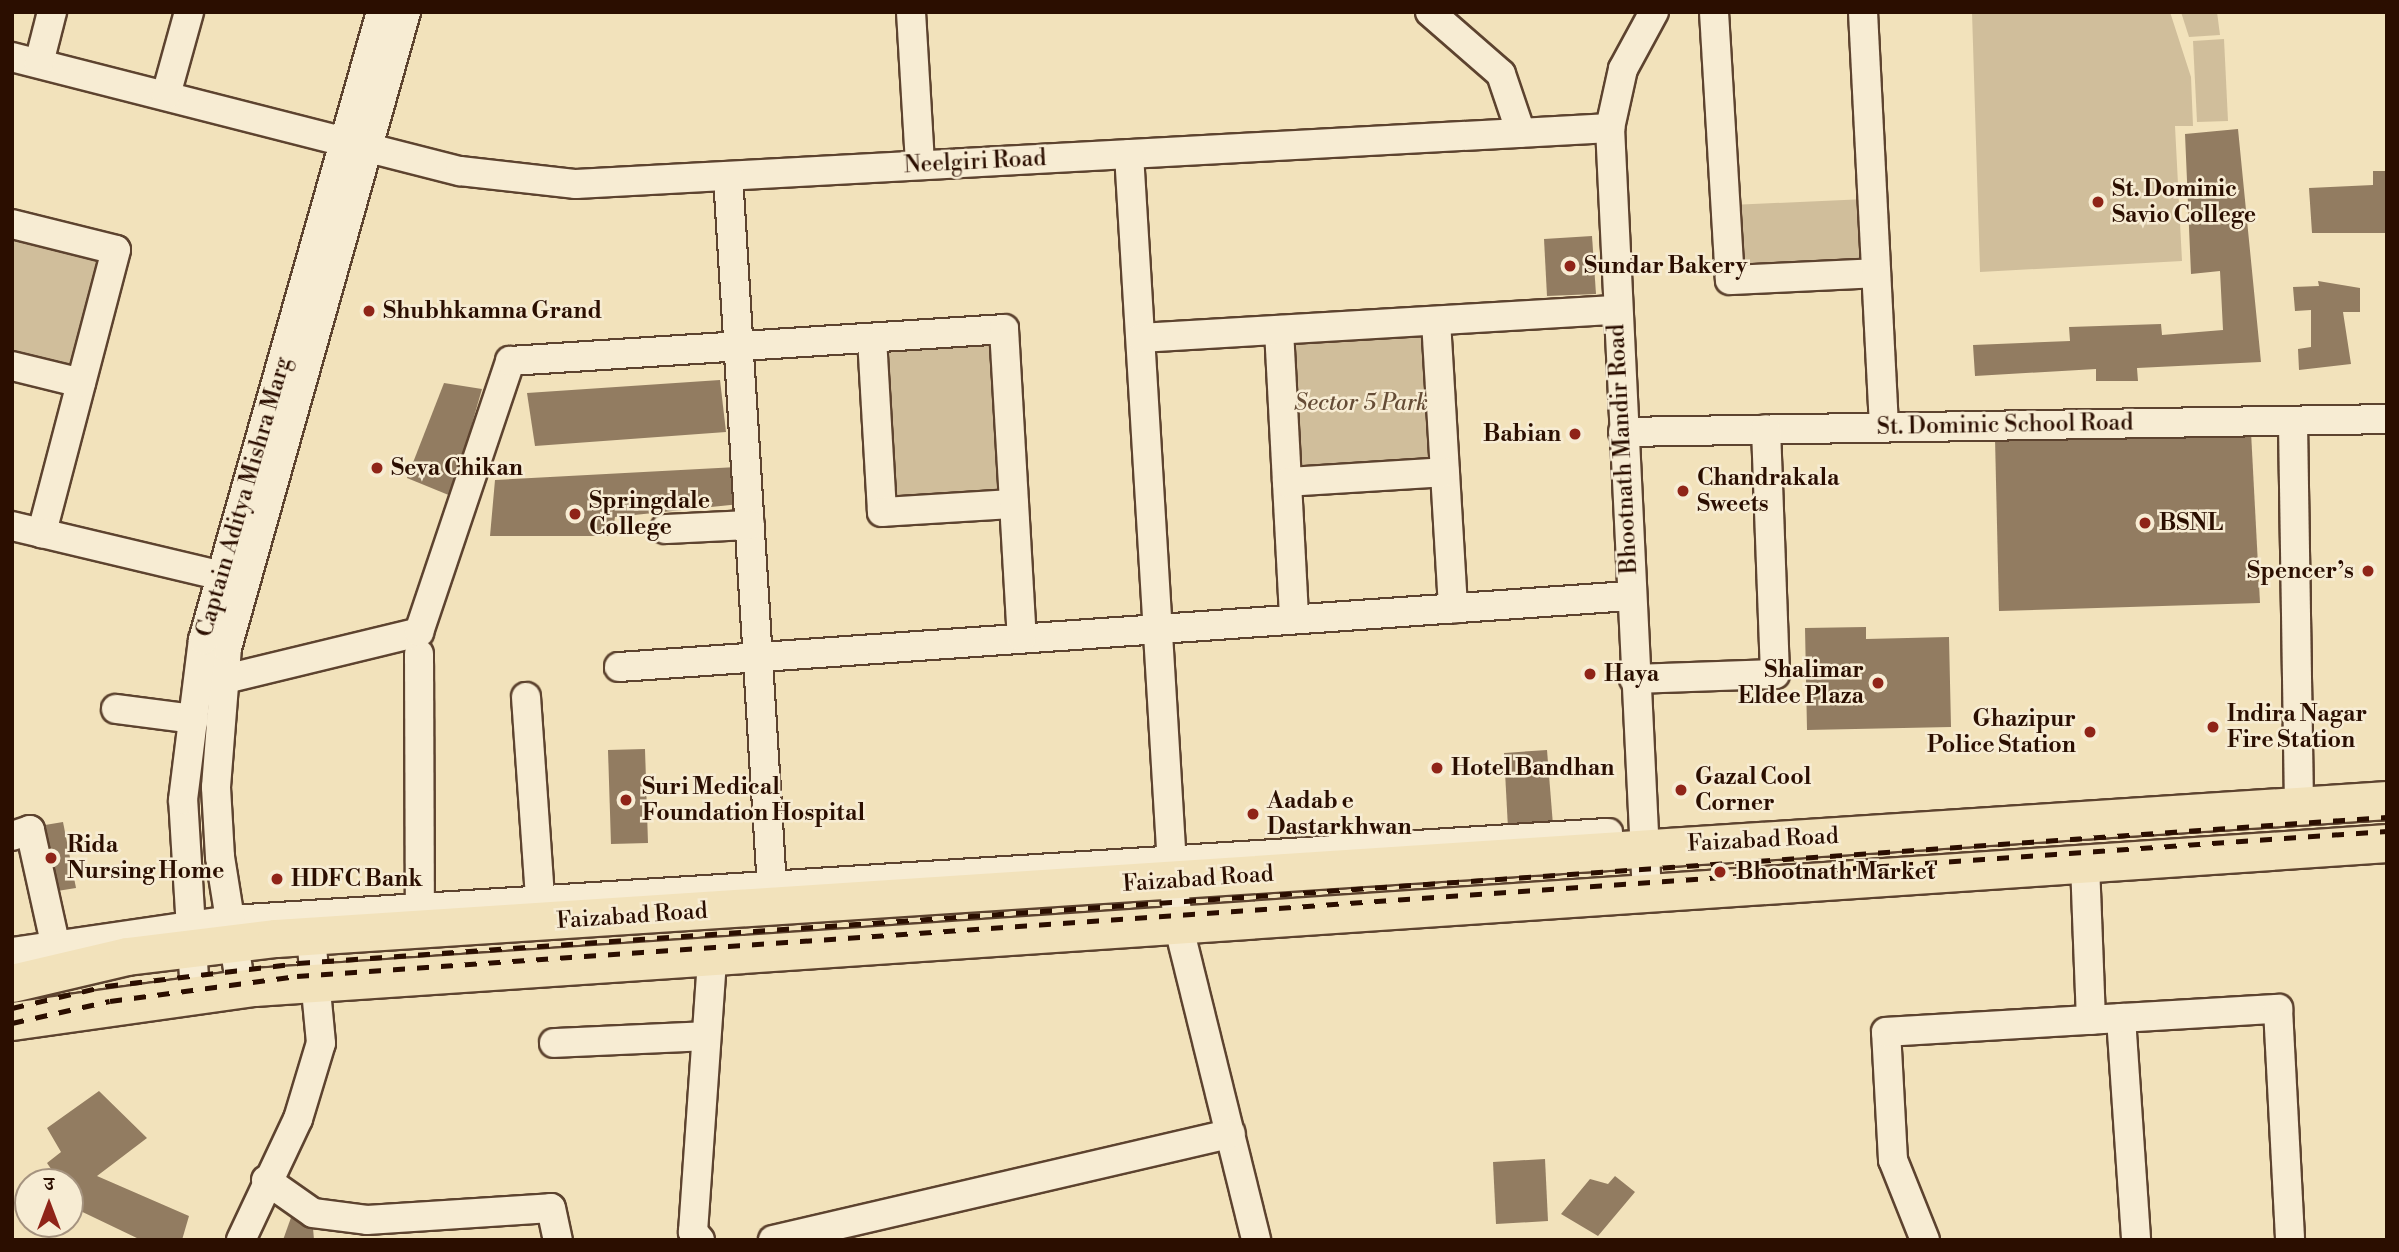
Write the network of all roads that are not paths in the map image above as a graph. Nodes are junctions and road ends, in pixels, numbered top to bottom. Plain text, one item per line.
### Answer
1 (52, 12) edge
2 (189, 12) edge
3 (380, 12) edge
4 (406, 12) edge
5 (911, 12) edge
6 (1430, 12) edge
7 (1654, 12) edge
8 (1714, 12) edge
9 (1863, 12) edge
10 (25, 60) edge
11 (166, 95) junction
12 (1610, 128) junction
13 (1521, 133) junction
14 (356, 144) junction
15 (1129, 154) junction
16 (920, 164) junction
17 (728, 176) junction
18 (12, 224) edge
19 (1876, 273) junction
20 (1617, 310) junction
21 (1436, 321) junction
22 (1279, 330) junction
23 (872, 338) junction
24 (1141, 338) junction
25 (740, 347) junction
26 (12, 366) edge
27 (81, 383) junction
28 (2387, 419) edge
29 (2293, 423) junction
30 (1884, 426) junction
31 (1766, 429) junction
32 (1623, 432) junction
33 (1445, 472) junction
34 (1287, 482) junction
35 (1014, 504) junction
36 (750, 525) junction
37 (12, 526) edge
38 (666, 529) dead end
39 (42, 533) junction
40 (233, 579) junction
41 (1630, 596) junction
42 (1452, 608) junction
43 (1294, 618) junction
44 (1158, 628) junction
45 (1022, 637) junction
46 (419, 654) dead end
47 (758, 656) junction
48 (619, 667) dead end
49 (1634, 678) junction
50 (221, 680) junction
51 (526, 697) dead end
52 (116, 709) dead end
53 (194, 719) junction
54 (2387, 800) edge
55 (2299, 808) junction
56 (2255, 811) junction
57 (12, 836) edge
58 (1642, 839) junction
59 (2387, 843) edge
60 (2256, 852) junction
61 (2084, 864) junction
62 (1173, 870) junction
63 (1647, 895) junction
64 (772, 896) junction
65 (540, 900) junction
66 (420, 911) junction
67 (1179, 928) junction
68 (233, 932) junction
69 (190, 936) junction
70 (310, 937) junction
71 (55, 943) junction
72 (12, 952) edge
73 (712, 961) junction
74 (12, 983) edge
75 (315, 984) junction
76 (241, 988) junction
77 (195, 993) junction
78 (2121, 1018) junction
79 (2091, 1020) junction
80 (12, 1021) edge
81 (706, 1036) junction
82 (554, 1043) dead end
83 (1231, 1133) junction
84 (266, 1180) junction
85 (411, 1228) edge
86 (240, 1240) edge
87 (558, 1240) edge
88 (700, 1240) edge
89 (773, 1240) edge
90 (1256, 1240) edge
91 (1925, 1240) edge
92 (2136, 1240) edge
93 (2290, 1240) edge

1 - 10 street
2 - 11 street
3 - 14 street, Captain Aditya Mishra Marg
4 - 14 street, Captain Aditya Mishra Marg
5 - 16 street
6 - 13 street
7 - 12 street, Bhootnath Mandir Road
8 - 19 street
9 - 19 street
10 - 11 street, Neelgiri Road
11 - 14 street, Neelgiri Road
12 - 13 street, Neelgiri Road
12 - 20 street, Bhootnath Mandir Road
13 - 15 street, Neelgiri Road
14 - 17 street, Neelgiri Road
14 - 40 street, Captain Aditya Mishra Marg
15 - 16 street, Neelgiri Road
15 - 24 street
16 - 17 street, Neelgiri Road
17 - 25 street
18 - 27 street
19 - 30 street
20 - 21 street
20 - 32 street, Bhootnath Mandir Road
21 - 22 street
21 - 33 street
22 - 24 street
22 - 34 street
23 - 25 street
23 - 35 street
23 - 35 street
24 - 44 street
25 - 36 street
25 - 50 street
26 - 27 street
27 - 39 street
28 - 29 street, St. Dominic School Road
29 - 30 street, St. Dominic School Road
29 - 55 street
30 - 31 street, St. Dominic School Road
31 - 32 street, St. Dominic School Road
31 - 49 street
32 - 41 street, Bhootnath Mandir Road
33 - 34 street
33 - 42 street
34 - 43 street
35 - 45 street
36 - 38 street
36 - 47 street
37 - 39 street
39 - 40 street
40 - 50 street, Captain Aditya Mishra Marg
40 - 53 street, Captain Aditya Mishra Marg
41 - 42 street
41 - 49 street, Bhootnath Mandir Road
42 - 43 street
43 - 44 street
44 - 45 street
44 - 62 street
45 - 47 street
46 - 66 street
47 - 48 street
47 - 64 street
49 - 58 street, Bhootnath Mandir Road
50 - 68 street, Captain Aditya Mishra Marg
51 - 65 street
52 - 53 street
53 - 69 street, Captain Aditya Mishra Marg
54 - 55 main road, Faizabad Road
55 - 56 main road, Faizabad Road
56 - 58 main road, Faizabad Road
56 - 60 street
57 - 71 street
58 - 62 main road, Faizabad Road
58 - 63 street, Bhootnath Mandir Road
59 - 60 main road, Faizabad Road
60 - 61 main road, Faizabad Road
61 - 63 main road, Faizabad Road
61 - 79 street
62 - 64 main road, Faizabad Road
62 - 67 street
63 - 67 main road, Faizabad Road
64 - 65 street
64 - 70 main road, Faizabad Road
65 - 66 street
66 - 68 street
67 - 73 main road, Faizabad Road
67 - 83 street
68 - 69 main road, Faizabad Road
68 - 70 main road, Faizabad Road
68 - 76 street, Captain Aditya Mishra Marg
69 - 71 street
69 - 74 main road, Faizabad Road
69 - 77 street, Captain Aditya Mishra Marg
70 - 75 street
71 - 72 street
73 - 75 main road, Faizabad Road
73 - 81 street
75 - 76 main road, Faizabad Road
75 - 84 street
76 - 77 main road, Faizabad Road
77 - 80 main road, Faizabad Road
78 - 79 street
78 - 92 street
78 - 93 street
79 - 91 street
81 - 82 street
81 - 88 street
83 - 89 street
83 - 90 street
84 - 85 street
84 - 86 street
85 - 87 street

